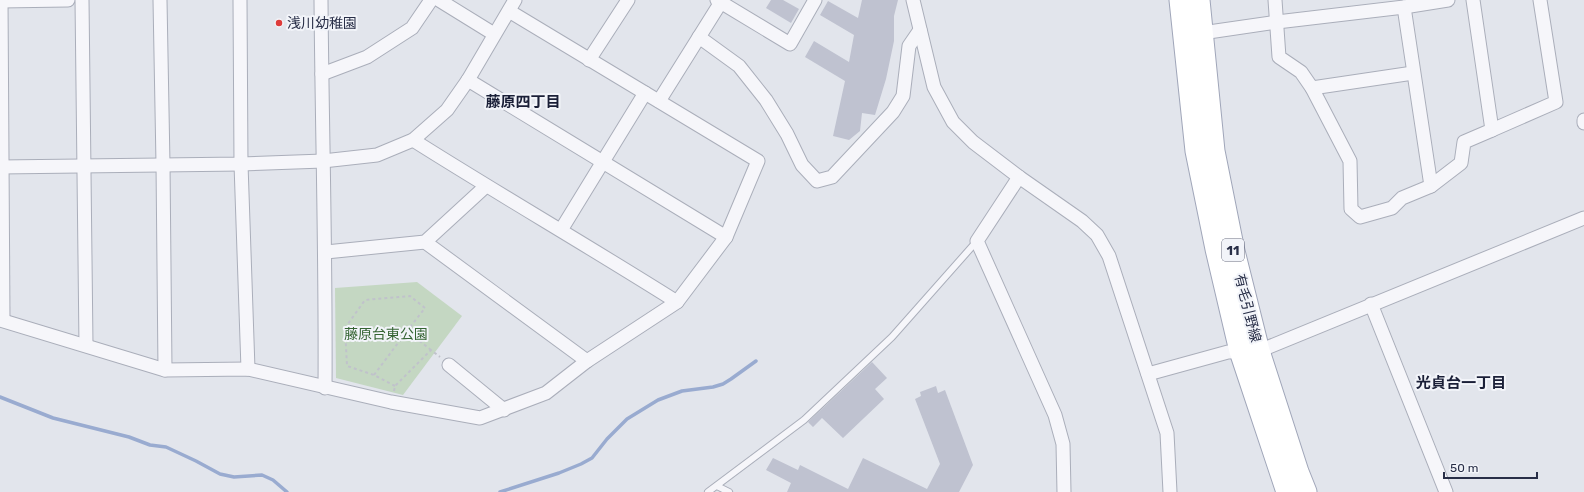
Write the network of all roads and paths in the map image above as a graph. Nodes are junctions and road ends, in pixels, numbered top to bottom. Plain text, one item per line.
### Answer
1 (0, 0) edge
2 (68, 0) edge
3 (82, 0) edge
4 (160, 0) edge
5 (240, 0) edge
6 (321, 0) edge
7 (431, 0) edge
8 (440, 0) edge
9 (628, 0) edge
10 (815, 0) edge
11 (913, 0) edge
12 (1180, 0) edge
13 (1199, 0) edge
14 (1275, 0) edge
15 (1448, 0) edge
16 (1473, 0) edge
17 (1540, 0) edge
18 (719, 1) edge
19 (512, 5) edge
20 (1404, 7) junction
21 (1277, 22) junction
22 (920, 30) junction
23 (494, 34) junction
24 (1192, 35) junction
25 (698, 37) junction
26 (589, 60) junction
27 (1413, 73) junction
28 (322, 74) junction
29 (468, 80) junction
30 (1312, 88) junction
31 (645, 93) junction
32 (659, 101) junction
33 (1492, 130) junction
34 (413, 140) junction
35 (322, 161) junction
36 (603, 162) junction
37 (163, 164) junction
38 (241, 164) junction
39 (83, 165) junction
40 (1, 167) edge
41 (1019, 177) junction
42 (486, 186) junction
43 (1431, 186) junction
44 (1584, 218) edge
45 (561, 230) junction
46 (726, 237) junction
47 (425, 242) junction
48 (977, 242) junction
49 (326, 252) junction
50 (678, 302) junction
51 (1371, 304) junction
52 (1, 320) edge
53 (407, 331) junction
54 (86, 345) junction
55 (431, 350) junction
56 (1249, 351) junction
57 (587, 361) junction
58 (449, 364) joint
59 (248, 369) junction
60 (165, 370) junction
61 (1148, 374) junction
62 (374, 375) junction
63 (395, 386) junction
64 (325, 388) junction
65 (391, 402) junction
66 (504, 410) junction
67 (717, 486) junction
68 (708, 492) edge
69 (729, 492) edge
70 (1064, 492) edge
71 (1170, 492) edge
72 (1287, 492) edge
73 (1306, 492) edge
74 (1446, 492) edge

1 - 2 street
1 - 40 street
3 - 39 street
4 - 37 street
5 - 38 street
6 - 28 street
7 - 28 street
8 - 23 street
9 - 26 street
10 - 18 street
11 - 22 street
12 - 24 main road, 有毛引野線 / 11
13 - 24 main road, 有毛引野線 / 11
14 - 21 street
15 - 20 street
16 - 33 street
17 - 33 street
18 - 25 street
19 - 23 street
19 - 26 street
20 - 21 street
20 - 27 street
21 - 24 street
21 - 30 street
22 - 25 street
22 - 41 street
23 - 29 street
24 - 56 main road, 有毛引野線 / 11
25 - 32 street
26 - 31 street
27 - 30 street
27 - 43 street
28 - 35 street
29 - 34 street
29 - 36 street
30 - 43 street
31 - 32 street
31 - 36 street
32 - 46 street
33 - 43 street
34 - 35 street
34 - 42 street
35 - 38 street
35 - 49 street
36 - 45 street
36 - 46 street
37 - 38 street
37 - 39 street
37 - 60 street
38 - 59 street
39 - 40 street
39 - 54 street
40 - 52 street
41 - 48 street
41 - 61 street
42 - 45 street
42 - 47 street
44 - 51 street
45 - 50 street
46 - 50 street
47 - 49 street
47 - 57 street
48 - 67 lane
48 - 70 street
49 - 64 street
50 - 57 street
51 - 56 street
51 - 74 street
52 - 54 street
53 - 55 path
53 - 62 path
53 - 62 path
54 - 60 street
55 - 58 path
55 - 63 path
56 - 61 street
56 - 72 main road, 有毛引野線 / 11
56 - 73 main road, 有毛引野線 / 11
57 - 66 street
58 - 66 street
59 - 60 street
59 - 64 street
61 - 71 street
62 - 63 path
63 - 65 path
64 - 65 street
65 - 66 street
67 - 68 lane
67 - 69 lane

